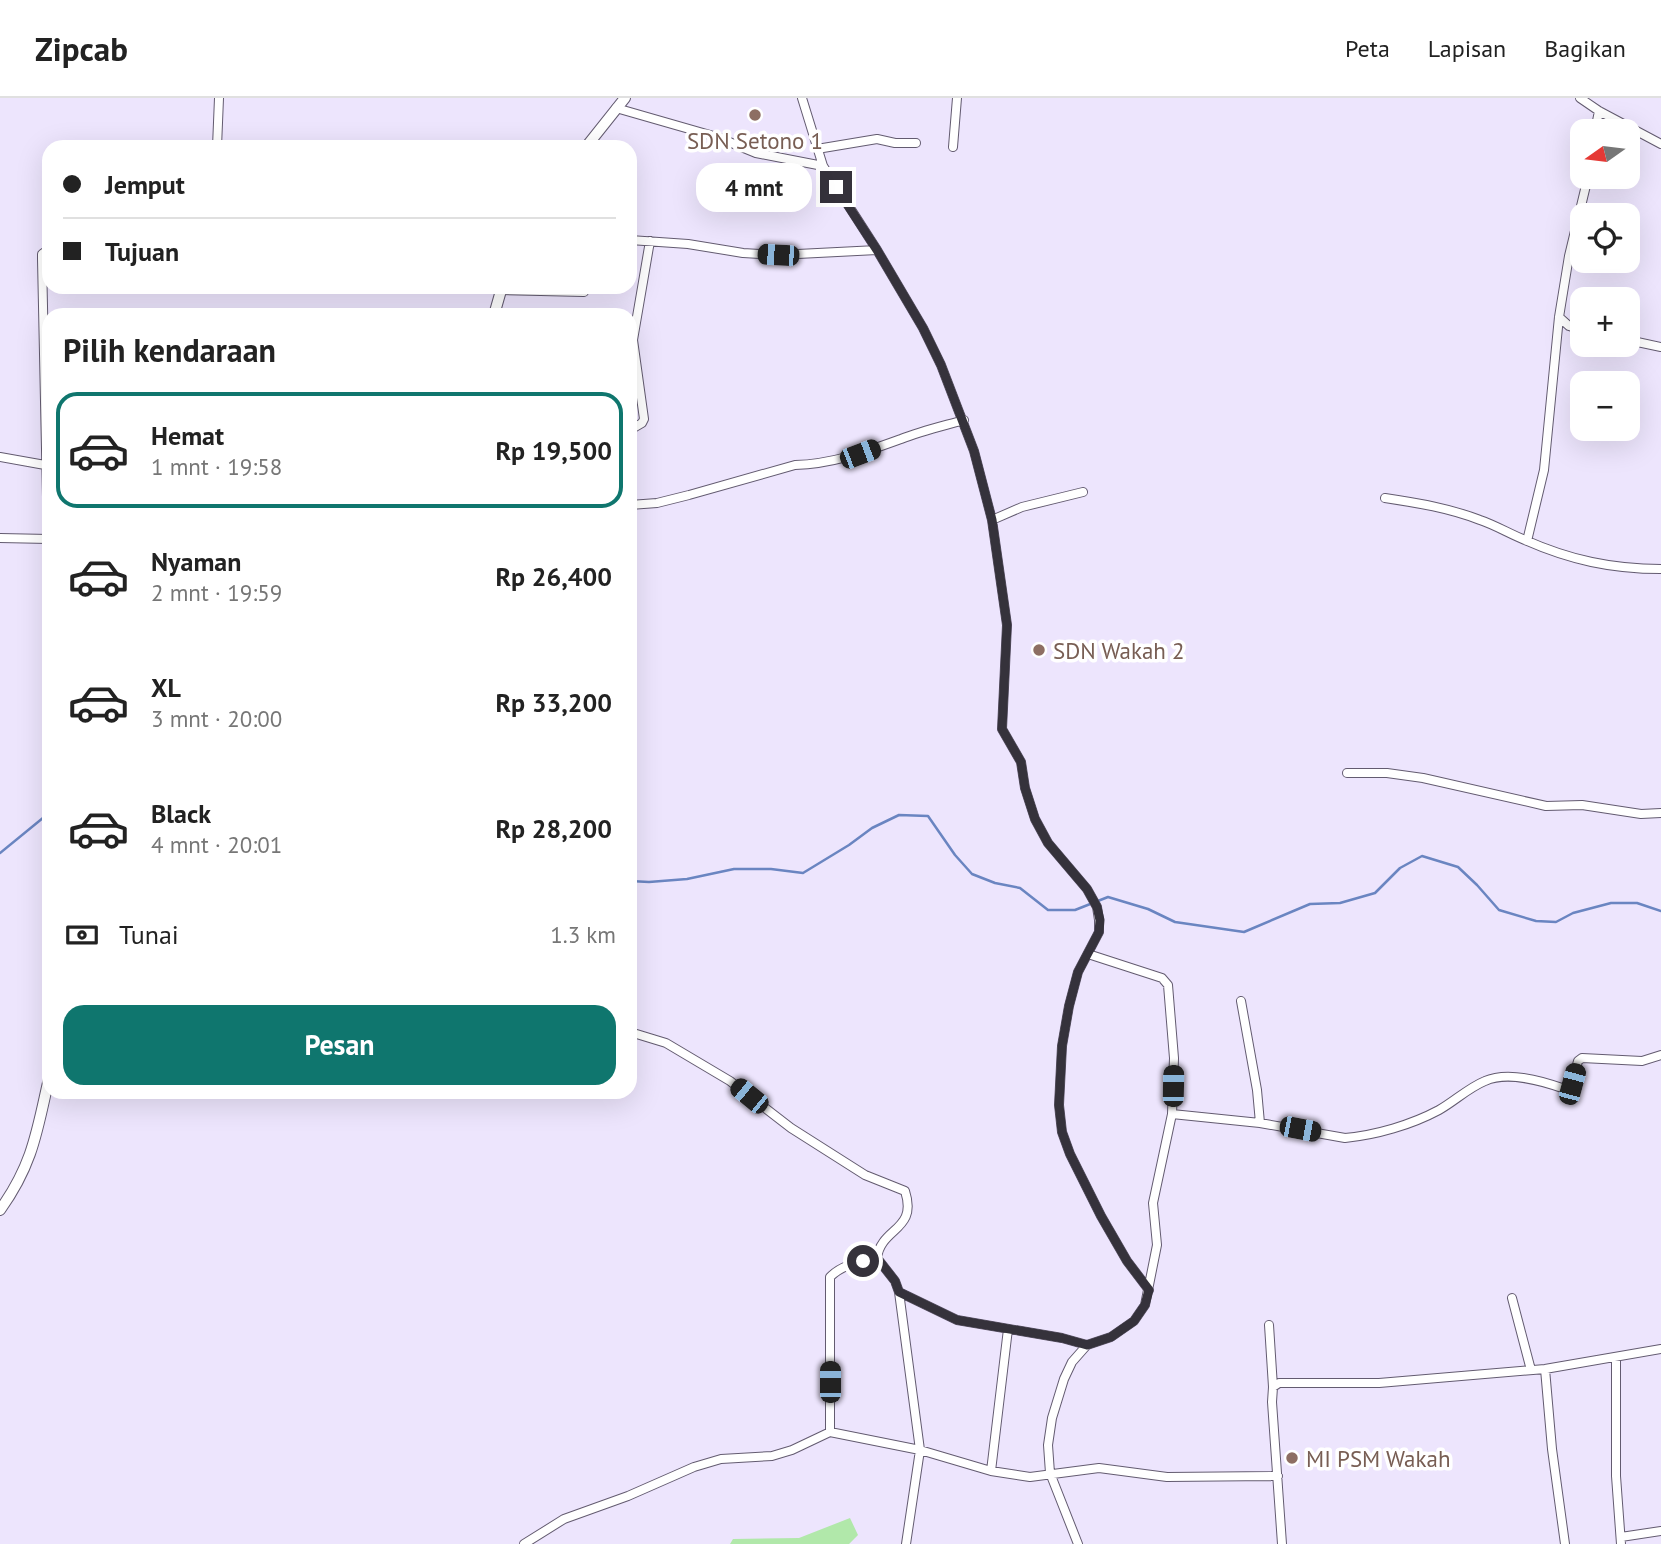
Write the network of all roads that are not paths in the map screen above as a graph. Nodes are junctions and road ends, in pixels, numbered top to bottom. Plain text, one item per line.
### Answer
1 (219, 98) edge
2 (625, 98) edge
3 (802, 98) edge
4 (957, 98) edge
5 (1580, 98) edge
6 (616, 108) junction
7 (1599, 111) junction
8 (1597, 119) edge
9 (217, 140) edge
10 (591, 140) edge
11 (916, 143) dead end
12 (1661, 144) edge
13 (953, 147) dead end
14 (817, 149) junction
15 (823, 166) junction
16 (1584, 189) edge
17 (637, 240) edge
18 (650, 241) junction
19 (877, 250) junction
20 (637, 317) edge
21 (1559, 317) junction
22 (1570, 326) edge
23 (1640, 343) edge
24 (1661, 347) edge
25 (637, 369) edge
26 (964, 420) junction
27 (637, 426) edge
28 (0, 457) edge
29 (42, 464) edge
30 (1083, 492) dead end
31 (1385, 498) dead end
32 (637, 504) edge
33 (992, 520) junction
34 (0, 538) edge
35 (42, 539) edge
36 (1527, 541) junction
37 (1661, 569) edge
38 (1347, 773) dead end
39 (1661, 813) edge
40 (1088, 954) junction
41 (1241, 1001) dead end
42 (637, 1034) edge
43 (1661, 1055) edge
44 (44, 1099) edge
45 (1172, 1114) junction
46 (1260, 1123) junction
47 (0, 1210) edge
48 (877, 1258) junction
49 (1149, 1290) junction
50 (899, 1292) junction
51 (1512, 1298) dead end
52 (1269, 1325) dead end
53 (1008, 1329) junction
54 (1087, 1345) junction
55 (1661, 1349) edge
56 (1616, 1358) junction
57 (1545, 1368) junction
58 (1531, 1370) junction
59 (1273, 1387) junction
60 (830, 1432) junction
61 (920, 1450) junction
62 (990, 1471) junction
63 (1050, 1473) junction
64 (1278, 1476) junction
65 (1661, 1531) edge
66 (1621, 1540) edge
67 (524, 1544) edge
68 (905, 1544) edge
69 (1078, 1544) edge
70 (1282, 1544) edge
71 (1565, 1544) edge

1 - 9 street
2 - 6 main road
3 - 14 street
4 - 13 street
5 - 7 street
6 - 10 main road
6 - 15 street
7 - 8 street
7 - 12 street
11 - 14 street
14 - 15 street
15 - 19 street
16 - 21 street
17 - 18 street
18 - 19 street
18 - 20 street
19 - 26 street
21 - 22 street
21 - 36 street
23 - 24 street
25 - 27 street
26 - 32 street
26 - 33 street
28 - 29 street
30 - 33 street
31 - 36 street
33 - 40 street
34 - 35 street
36 - 37 street
38 - 39 street
40 - 45 street
40 - 49 street
41 - 46 street
42 - 48 street
43 - 46 street
44 - 47 main road
45 - 46 street
45 - 49 street
48 - 50 street
48 - 60 street
49 - 54 street
50 - 53 street
50 - 61 street
51 - 58 street
52 - 59 street
53 - 54 street
53 - 62 street
54 - 63 street
55 - 56 street
56 - 57 street
56 - 66 street
57 - 58 street
57 - 71 street
58 - 59 street
59 - 64 street
60 - 61 street
60 - 67 street
61 - 62 street
61 - 68 street
62 - 63 street
63 - 64 street
63 - 69 street
64 - 70 street
65 - 66 street

